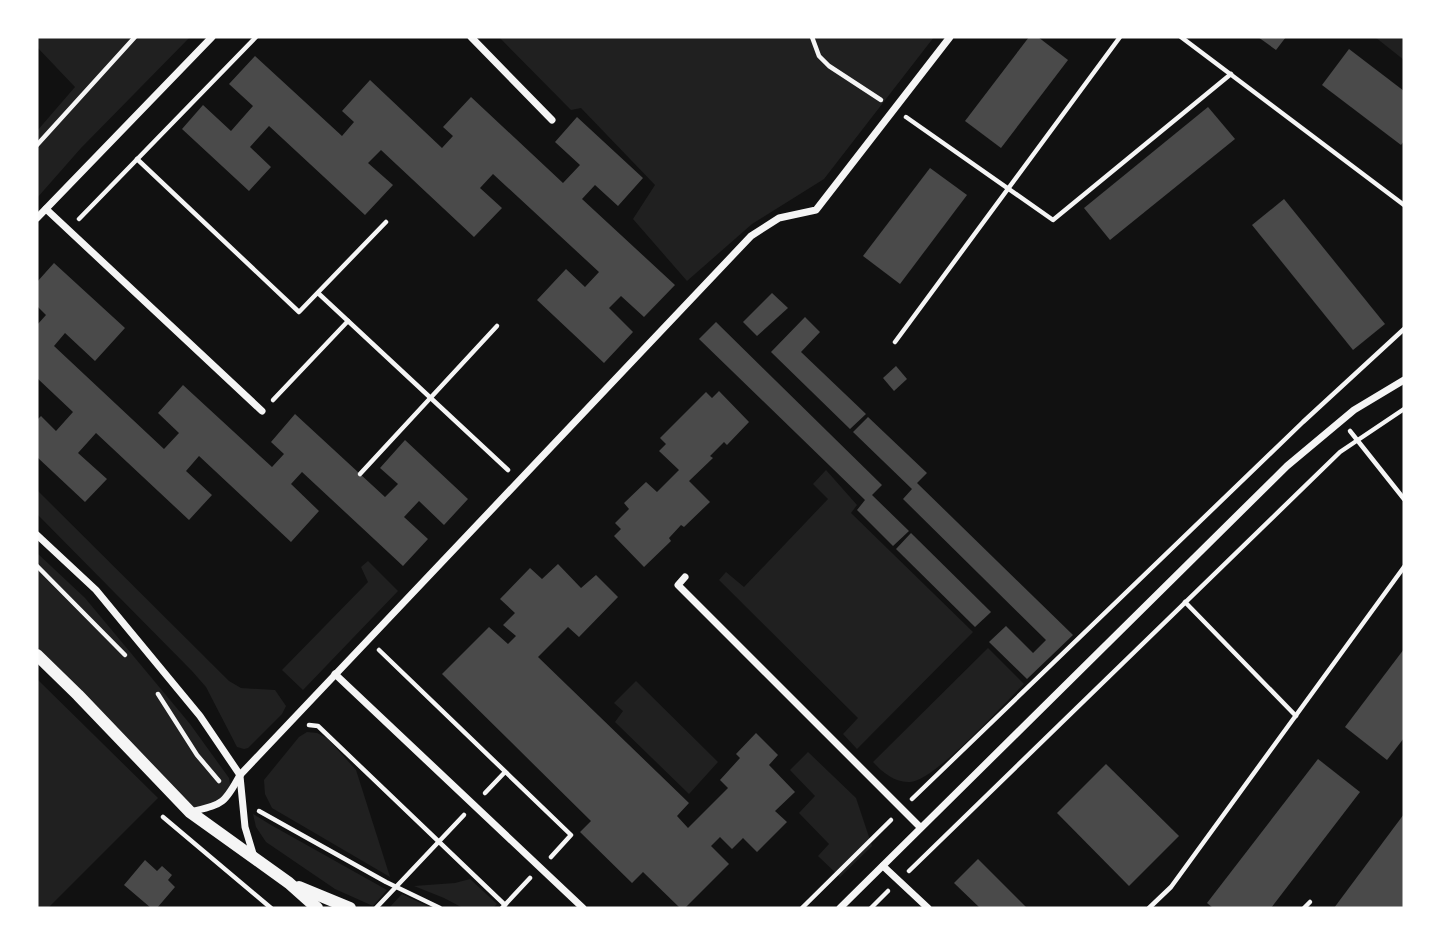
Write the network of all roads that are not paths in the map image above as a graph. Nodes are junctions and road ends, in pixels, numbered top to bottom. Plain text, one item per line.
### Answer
1 (212, 37) edge
2 (471, 37) edge
3 (950, 37) edge
4 (552, 120) dead end
5 (46, 209) junction
6 (37, 218) edge
7 (1404, 380) edge
8 (262, 411) road end
9 (37, 535) edge
10 (685, 578) dead end
11 (37, 655) edge
12 (335, 674) junction
13 (240, 775) junction
14 (190, 812) junction
15 (920, 827) junction
16 (254, 857) junction
17 (883, 866) junction
18 (289, 883) junction
19 (317, 908) edge
20 (350, 908) edge
21 (583, 908) edge
22 (840, 908) edge
23 (928, 908) edge

1 - 5 street
2 - 4 street
3 - 12 street
5 - 6 street
5 - 8 street
7 - 15 street
9 - 13 street
10 - 15 street
11 - 14 street
12 - 13 street
12 - 21 street
13 - 14 street
13 - 16 street
14 - 16 street
15 - 17 street
16 - 18 street
17 - 22 street
17 - 23 street
18 - 19 street
18 - 20 street

